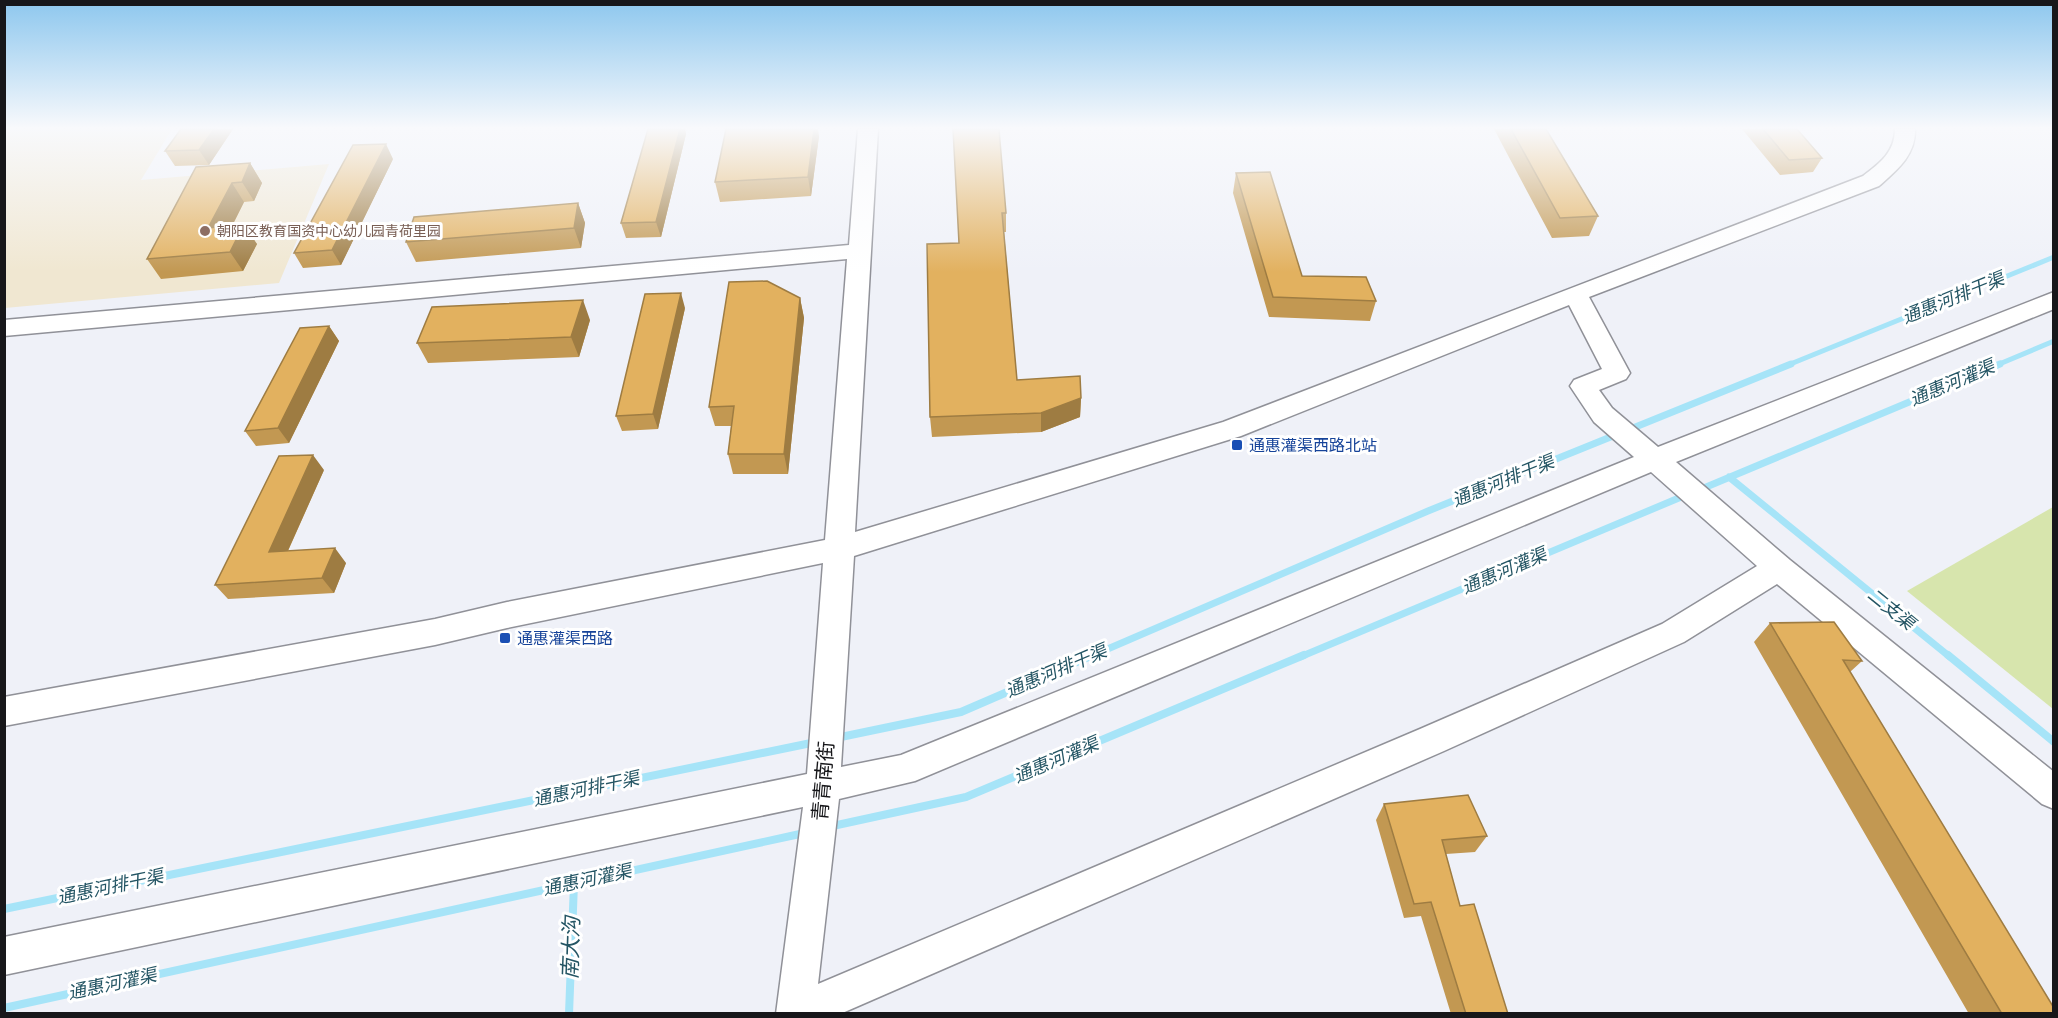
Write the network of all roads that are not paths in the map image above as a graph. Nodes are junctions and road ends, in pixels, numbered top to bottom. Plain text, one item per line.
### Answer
1 (865, 177) edge
2 (1876, 177) edge
3 (861, 251) junction
4 (1575, 294) junction
5 (2054, 300) edge
6 (4, 328) edge
7 (1654, 460) junction
8 (841, 548) junction
9 (1779, 568) junction
10 (4, 712) edge
11 (2054, 793) edge
12 (820, 815) junction
13 (4, 956) edge
14 (796, 1013) edge

1 - 3 street, 青青南街
2 - 4 street
3 - 6 street
3 - 8 street, 青青南街
4 - 7 street
4 - 8 street
5 - 7 street
7 - 9 street
7 - 12 street
8 - 10 street
8 - 12 street, 青青南街
9 - 11 street
9 - 14 street
12 - 13 street
12 - 14 street, 青青南街

